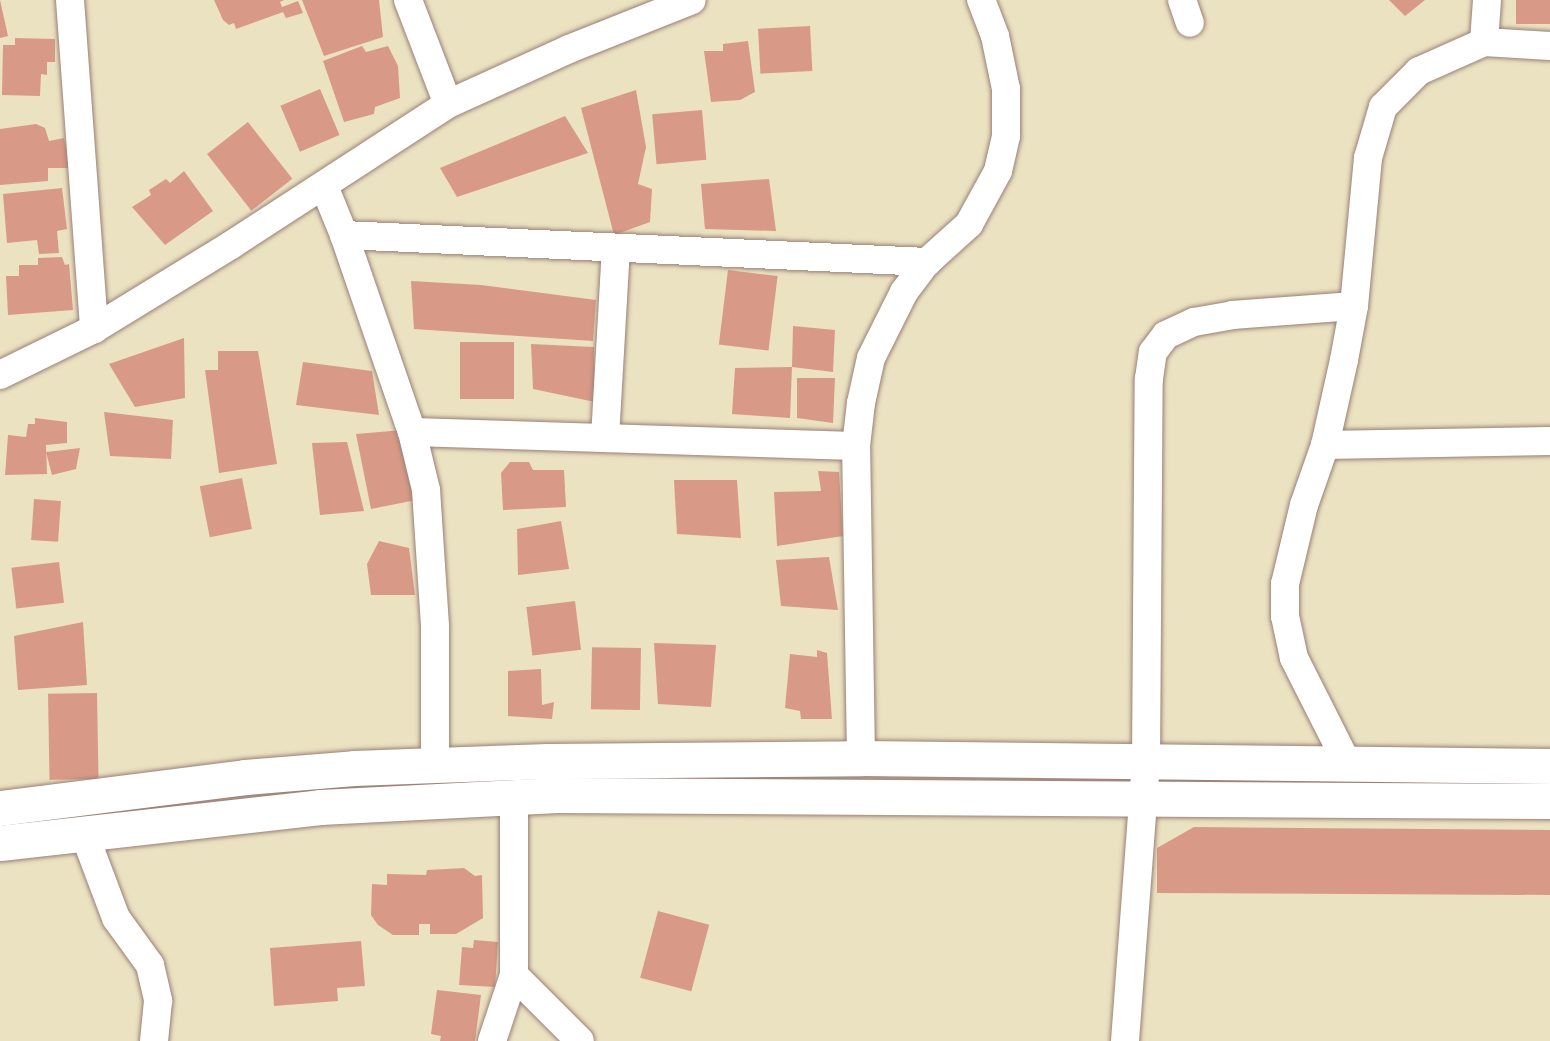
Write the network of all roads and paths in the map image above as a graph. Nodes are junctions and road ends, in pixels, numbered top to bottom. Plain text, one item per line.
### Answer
1 (71, 0) edge
2 (408, 0) edge
3 (692, 0) edge
4 (981, 0) edge
5 (1487, 0) edge
6 (1485, 42) junction
7 (1550, 46) edge
8 (448, 104) junction
9 (324, 186) junction
10 (344, 235) junction
11 (616, 248) junction
12 (927, 262) junction
13 (1354, 306) junction
14 (94, 328) junction
15 (0, 375) edge
16 (412, 432) junction
17 (605, 438) junction
18 (1550, 441) edge
19 (1325, 445) junction
20 (856, 446) junction
21 (861, 758) junction
22 (1146, 761) junction
23 (1347, 763) junction
24 (435, 764) junction
25 (1550, 766) edge
26 (514, 796) junction
27 (1144, 798) junction
28 (1550, 801) edge
29 (0, 808) edge
30 (84, 833) junction
31 (0, 843) edge
32 (513, 975) junction
33 (154, 1041) edge
34 (492, 1041) edge
35 (580, 1041) edge
36 (1125, 1041) edge

1 - 14 street
2 - 8 street
3 - 8 street
4 - 12 street
5 - 6 street
6 - 7 street
6 - 13 street
8 - 9 street
9 - 10 street
9 - 14 street
10 - 11 street
10 - 16 street
11 - 12 street
11 - 17 street
12 - 20 street
13 - 19 street
13 - 22 street
14 - 15 street
16 - 17 street
16 - 24 street
17 - 20 street
18 - 19 street
19 - 23 street
20 - 21 street
21 - 22 street
21 - 24 street
22 - 23 street
22 - 27 street
23 - 25 street
24 - 29 street
26 - 27 street
26 - 30 street
26 - 32 street
27 - 28 street
27 - 36 street
30 - 31 street
30 - 33 street
32 - 34 street
32 - 35 street

